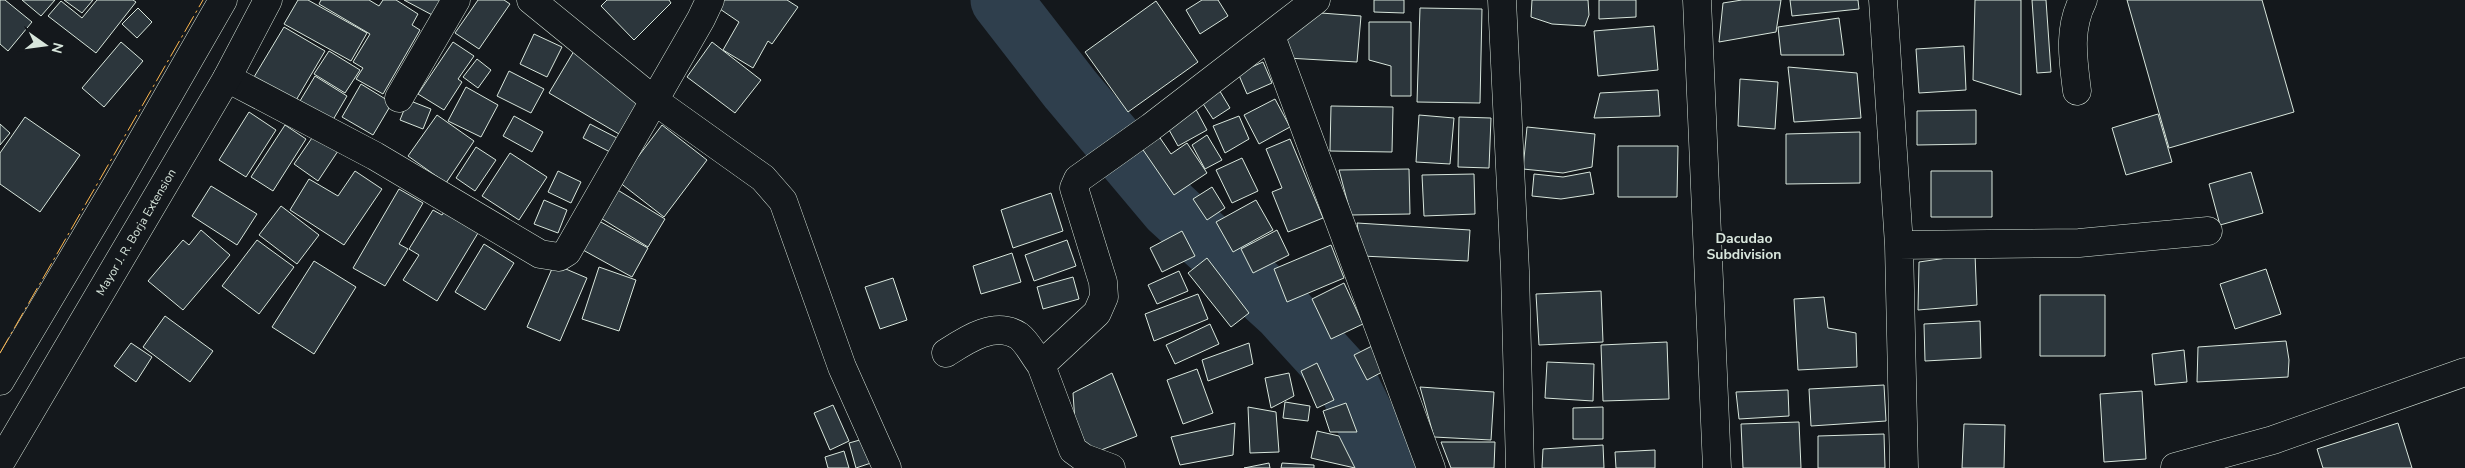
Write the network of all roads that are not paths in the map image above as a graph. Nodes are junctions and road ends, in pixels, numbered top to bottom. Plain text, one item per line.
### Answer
1 (223, 0) edge
2 (234, 0) edge
3 (456, 0) edge
4 (531, 0) edge
5 (710, 0) edge
6 (1316, 0) edge
7 (1502, 0) edge
8 (1697, 0) edge
9 (1883, 0) edge
10 (2083, 0) edge
11 (264, 8) edge
12 (1271, 36) junction
13 (227, 78) junction
14 (2077, 91) dead end
15 (399, 98) dead end
16 (655, 101) junction
17 (2208, 231) dead end
18 (1899, 245) junction
19 (946, 353) dead end
20 (1041, 365) junction
21 (2465, 372) edge
22 (0, 381) edge
23 (0, 464) edge
24 (888, 468) edge
25 (1111, 468) edge
26 (1431, 468) edge
27 (1520, 468) edge
28 (1717, 468) edge
29 (1904, 468) edge
30 (2175, 468) edge

1 - 22 street
2 - 11 street
3 - 15 street
4 - 16 street
5 - 16 street
6 - 12 street
7 - 27 street
8 - 28 street
9 - 18 street
10 - 14 street
11 - 13 street, Mayor J. R. Borja Extension
12 - 20 street
12 - 26 street
13 - 16 street
13 - 23 street, Mayor J. R. Borja Extension
16 - 24 street
17 - 18 street
18 - 29 street
19 - 20 street
20 - 25 street
21 - 30 street

